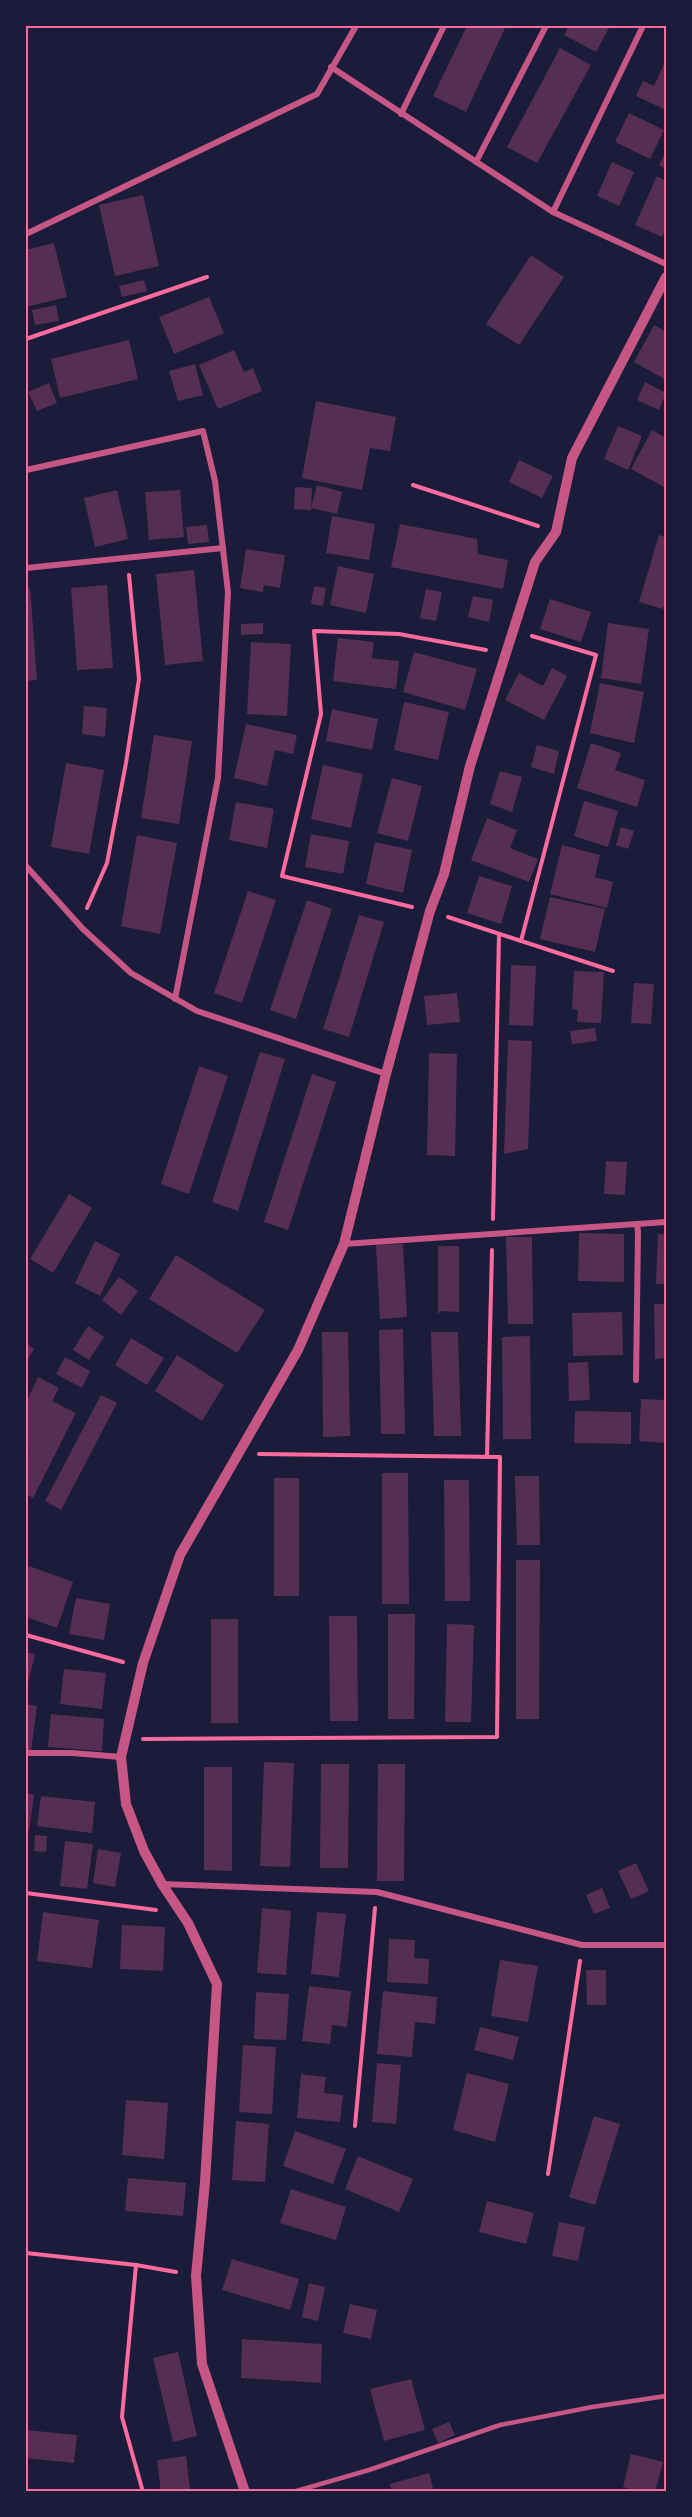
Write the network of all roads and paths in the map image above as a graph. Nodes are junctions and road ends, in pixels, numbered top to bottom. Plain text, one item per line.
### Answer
1 (356, 26) edge
2 (444, 26) edge
3 (546, 26) edge
4 (643, 26) edge
5 (331, 67) junction
6 (401, 114) junction
7 (476, 162) junction
8 (552, 212) junction
9 (26, 234) edge
10 (666, 264) edge
11 (207, 277) dead end
12 (666, 277) edge
13 (26, 339) edge
14 (26, 470) edge
15 (413, 485) dead end
16 (556, 532) junction
17 (223, 548) junction
18 (126, 558) junction
19 (26, 568) edge
20 (514, 630) junction
21 (505, 654) junction
22 (26, 866) edge
23 (430, 911) junction
24 (80, 925) junction
25 (499, 934) junction
26 (521, 941) junction
27 (613, 971) dead end
28 (175, 999) junction
29 (386, 1074) junction
30 (666, 1222) edge
31 (637, 1224) junction
32 (493, 1234) junction
33 (344, 1244) junction
34 (636, 1380) dead end
35 (238, 1454) junction
36 (487, 1456) junction
37 (26, 1635) edge
38 (142, 1667) junction
39 (125, 1739) junction
40 (26, 1753) edge
41 (120, 1757) junction
42 (162, 1884) junction
43 (377, 1892) junction
44 (26, 1893) edge
45 (182, 1914) junction
46 (666, 1945) edge
47 (582, 1946) junction
48 (355, 2126) dead end
49 (548, 2174) dead end
50 (26, 2253) edge
51 (136, 2265) junction
52 (196, 2276) junction
53 (666, 2396) edge
54 (143, 2492) edge
55 (245, 2492) edge
56 (293, 2492) edge

1 - 5 street
2 - 6 street
3 - 7 street
4 - 8 street
5 - 6 street
5 - 9 street
6 - 7 street
7 - 8 street
8 - 10 street
11 - 13 path
12 - 16 street
14 - 17 street
15 - 16 path
16 - 20 street
17 - 18 street
17 - 28 street
18 - 19 street
18 - 24 path
20 - 21 street
20 - 26 path
21 - 23 street
21 - 23 path
22 - 24 street
23 - 25 path
23 - 29 street
24 - 28 street
25 - 26 path
25 - 32 path
26 - 27 path
28 - 29 street
29 - 33 street
30 - 31 street
31 - 32 street
31 - 34 street
32 - 33 street
32 - 36 path
33 - 35 street
35 - 36 path
35 - 38 street
36 - 39 path
37 - 38 path
38 - 39 street
39 - 41 street
40 - 41 street
41 - 42 street
42 - 43 street
42 - 45 street
43 - 47 street
43 - 48 path
44 - 45 path
45 - 52 street
46 - 47 street
47 - 49 path
50 - 51 path
51 - 52 path
51 - 54 path
52 - 55 street
53 - 56 lane

